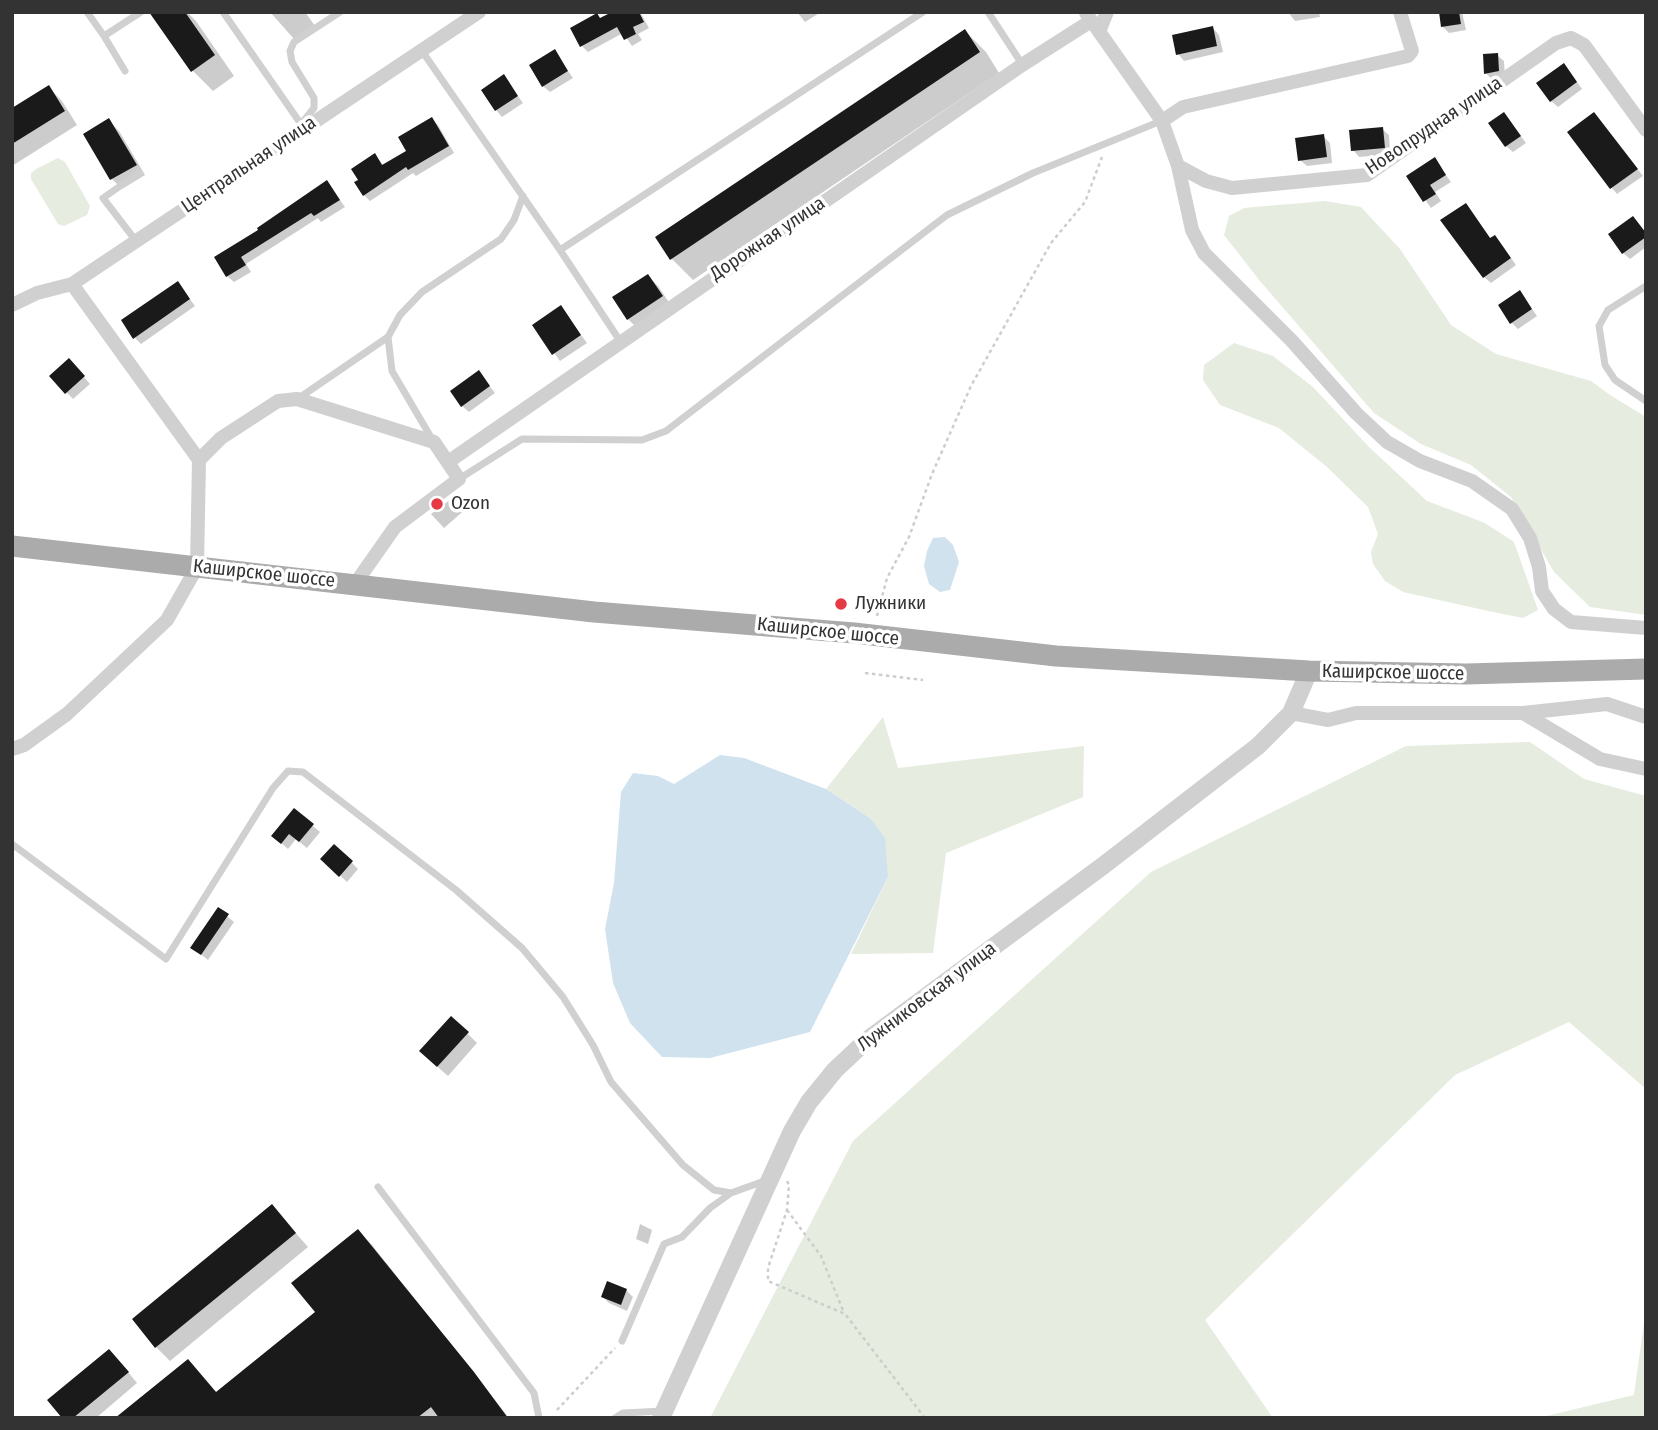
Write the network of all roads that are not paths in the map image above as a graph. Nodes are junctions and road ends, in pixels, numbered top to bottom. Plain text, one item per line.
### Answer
1 (87, 12) edge
2 (141, 12) edge
3 (223, 12) edge
4 (340, 12) edge
5 (923, 12) edge
6 (988, 12) edge
7 (1107, 12) edge
8 (1399, 12) edge
9 (471, 14) edge
10 (1092, 22) edge
11 (104, 36) junction
12 (422, 51) junction
13 (1022, 65) junction
14 (125, 71) dead end
15 (1162, 121) junction
16 (302, 126) junction
17 (1646, 130) edge
18 (1178, 166) junction
19 (139, 173) dead end
20 (523, 196) junction
21 (136, 242) junction
22 (560, 250) junction
23 (72, 284) junction
24 (1646, 286) edge
25 (12, 305) edge
26 (388, 337) junction
27 (620, 341) junction
28 (297, 399) junction
29 (1646, 401) edge
30 (434, 442) junction
31 (199, 460) junction
32 (448, 462) junction
33 (459, 479) junction
34 (12, 546) edge
35 (197, 567) junction
36 (355, 584) junction
37 (1646, 628) edge
38 (1646, 669) edge
39 (1309, 671) junction
40 (1291, 713) junction
41 (1523, 713) junction
42 (1646, 717) edge
43 (18, 747) edge
44 (12, 760) edge
45 (1646, 769) edge
46 (12, 844) edge
47 (775, 1170) junction
48 (378, 1187) dead end
49 (731, 1193) junction
50 (622, 1340) road end
51 (663, 1414) edge
52 (631, 1415) edge
53 (540, 1418) edge
54 (615, 1418) edge

1 - 11 lane
2 - 11 lane
3 - 16 lane
4 - 16 lane
5 - 22 lane
6 - 13 lane
7 - 10 street
8 - 15 street
9 - 12 street, Центральная улица
10 - 13 street, Дорожная улица
10 - 15 street
11 - 14 lane
12 - 16 street, Центральная улица
12 - 20 lane
13 - 27 street, Дорожная улица
15 - 18 street
15 - 33 lane
16 - 21 street, Центральная улица
17 - 18 street, Новопрудная улица
18 - 37 street
19 - 21 lane
20 - 22 lane
20 - 26 lane
21 - 23 street, Центральная улица
22 - 27 lane
23 - 25 street, Центральная улица
23 - 31 street
24 - 29 lane
26 - 28 lane
26 - 30 lane
27 - 32 street, Дорожная улица
28 - 30 street
28 - 31 street
30 - 32 street
31 - 35 street
32 - 33 street
33 - 36 street
34 - 35 main road, Каширское шоссе
35 - 36 main road, Каширское шоссе
35 - 43 street
36 - 39 main road, Каширское шоссе
38 - 39 main road, Каширское шоссе
39 - 40 street, Лужниковская улица
40 - 41 street
40 - 47 street, Лужниковская улица
41 - 42 street
41 - 45 street
43 - 44 lane
46 - 49 lane
47 - 49 lane
47 - 51 street, Лужниковская улица
48 - 53 lane
49 - 50 lane
51 - 52 lane
52 - 54 lane

